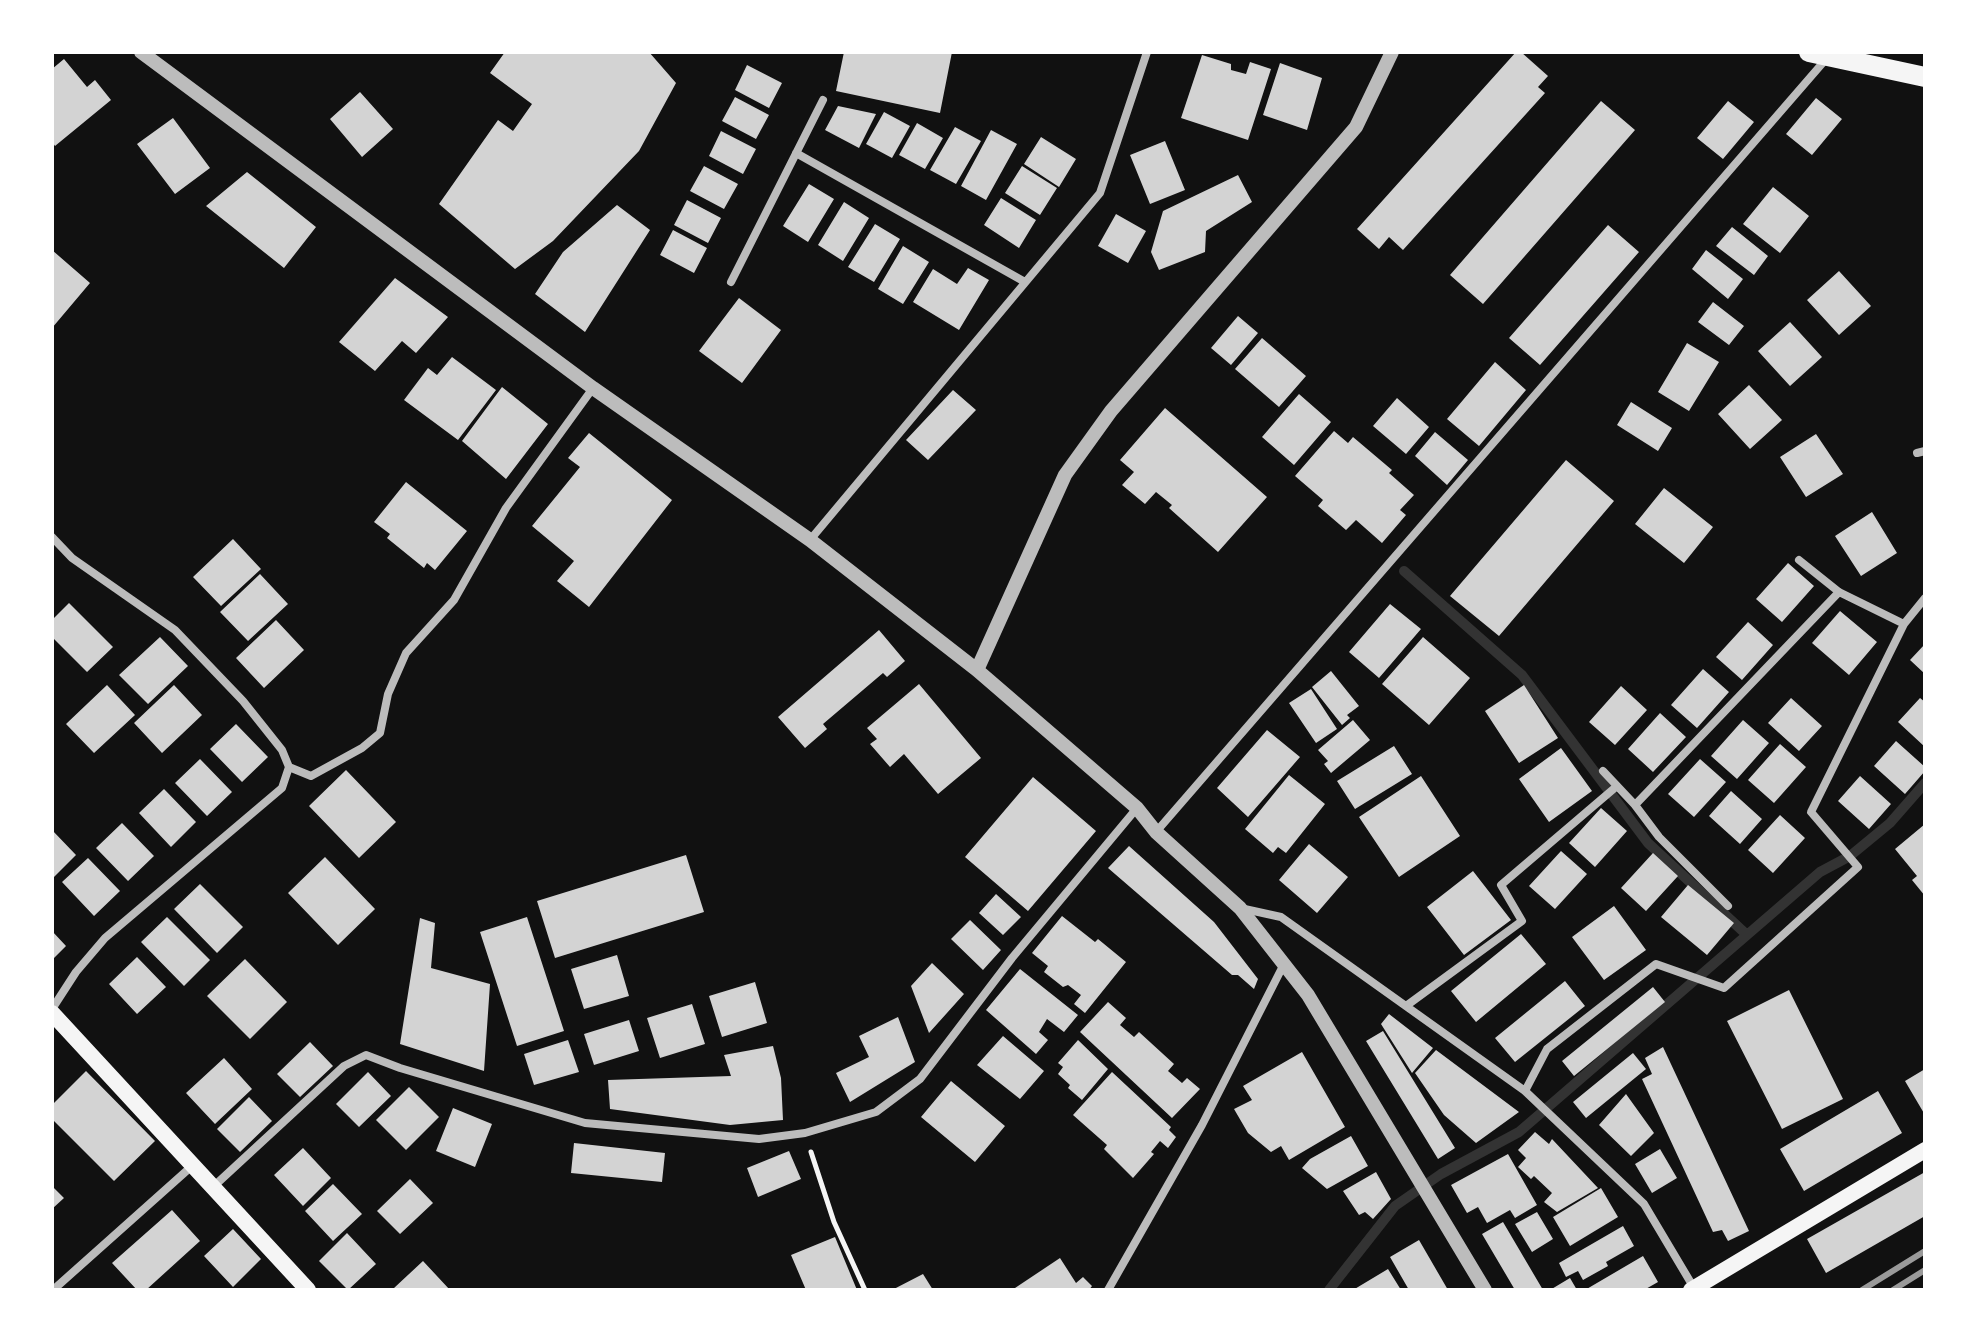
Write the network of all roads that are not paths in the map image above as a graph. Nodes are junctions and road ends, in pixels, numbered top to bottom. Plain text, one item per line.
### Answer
1 (141, 52) edge
2 (1147, 52) edge
3 (1392, 52) edge
4 (1823, 53) edge
5 (1925, 77) edge
6 (823, 100) dead end
7 (796, 153) junction
8 (731, 282) dead end
9 (1025, 282) junction
10 (593, 388) junction
11 (52, 537) edge
12 (810, 540) junction
13 (1799, 560) dead end
14 (1839, 592) junction
15 (1925, 598) edge
16 (1904, 624) junction
17 (977, 670) junction
18 (289, 767) junction
19 (1603, 771) dead end
20 (1617, 786) junction
21 (1635, 805) junction
22 (1137, 808) junction
23 (1156, 832) junction
24 (1728, 906) dead end
25 (1240, 908) junction
26 (1284, 964) junction
27 (1406, 1006) junction
28 (52, 1011) edge
29 (1525, 1091) junction
30 (1925, 1150) edge
31 (192, 1166) junction
32 (212, 1187) junction
33 (1693, 1289) edge
34 (53, 1290) edge
35 (308, 1290) edge
36 (1108, 1290) edge
37 (1485, 1290) edge

1 - 10 street
2 - 9 street
3 - 17 street
4 - 5 main road
4 - 23 street
6 - 7 street
7 - 8 street
7 - 9 street
9 - 12 street
10 - 12 street
10 - 18 street
11 - 18 street
12 - 17 street
13 - 14 street
14 - 16 street
14 - 21 street
15 - 16 street
16 - 29 street
17 - 22 street
18 - 28 street
19 - 20 street
20 - 21 street
20 - 27 street
21 - 24 street
22 - 23 street
22 - 32 street
23 - 25 street
25 - 26 street
25 - 27 street
26 - 36 street
26 - 37 street
27 - 29 street
28 - 31 main road
29 - 33 street
30 - 33 main road
31 - 32 main road
31 - 34 street
32 - 35 main road

